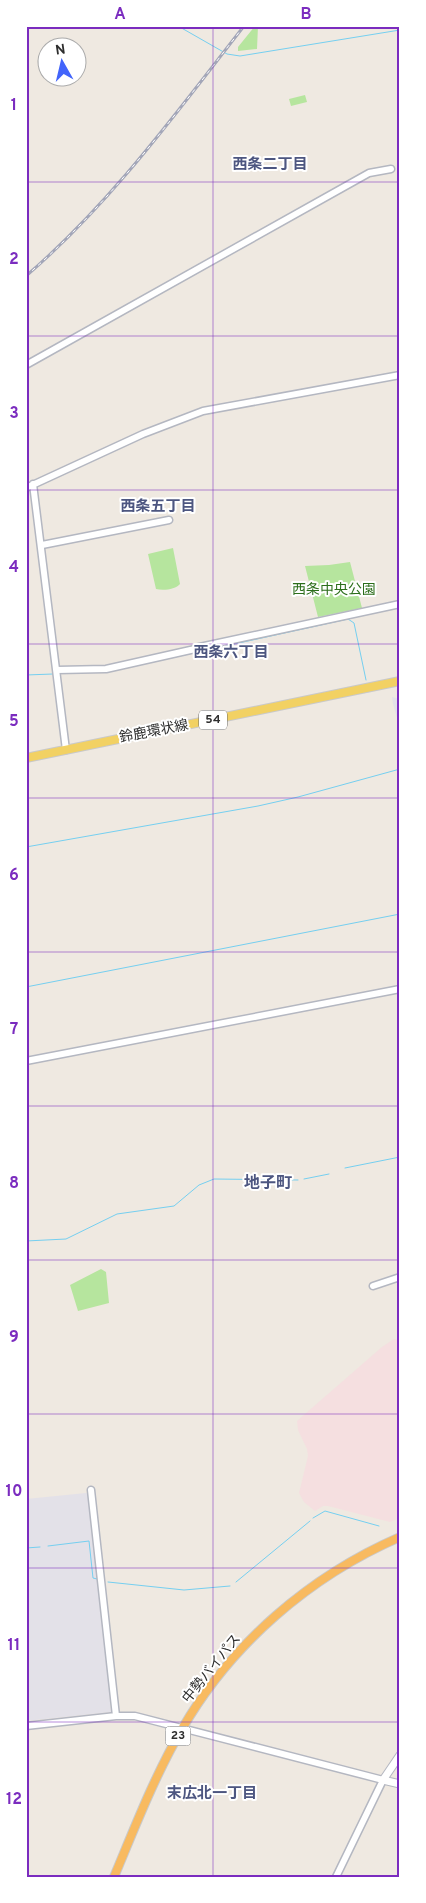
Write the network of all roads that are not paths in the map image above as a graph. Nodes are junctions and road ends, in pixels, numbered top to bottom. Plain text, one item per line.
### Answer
1 (392, 169) dead end
2 (26, 365) edge
3 (400, 374) edge
4 (33, 484) junction
5 (26, 488) edge
6 (169, 520) dead end
7 (42, 545) junction
8 (400, 604) edge
9 (57, 673) junction
10 (400, 681) edge
11 (66, 750) junction
12 (26, 758) edge
13 (400, 989) edge
14 (26, 1061) edge
15 (400, 1277) edge
16 (373, 1286) dead end
17 (91, 1490) dead end
18 (400, 1537) edge
19 (116, 1716) junction
20 (26, 1726) edge
21 (183, 1728) junction
22 (400, 1755) edge
23 (383, 1780) junction
24 (400, 1784) edge
25 (114, 1877) edge
26 (336, 1877) edge

1 - 2 street
3 - 4 street
4 - 5 street
4 - 7 street
6 - 7 street
7 - 9 street
8 - 9 street
9 - 11 street
10 - 11 main road, 鈴鹿環状線 / 54
11 - 12 main road, 鈴鹿環状線 / 54
13 - 14 street
15 - 16 street
17 - 19 street
18 - 21 highway, 中勢バイパス / 23
19 - 20 street
19 - 21 street
21 - 23 street
21 - 25 highway, 中勢バイパス / 23
22 - 23 main road
23 - 24 main road
23 - 26 street

